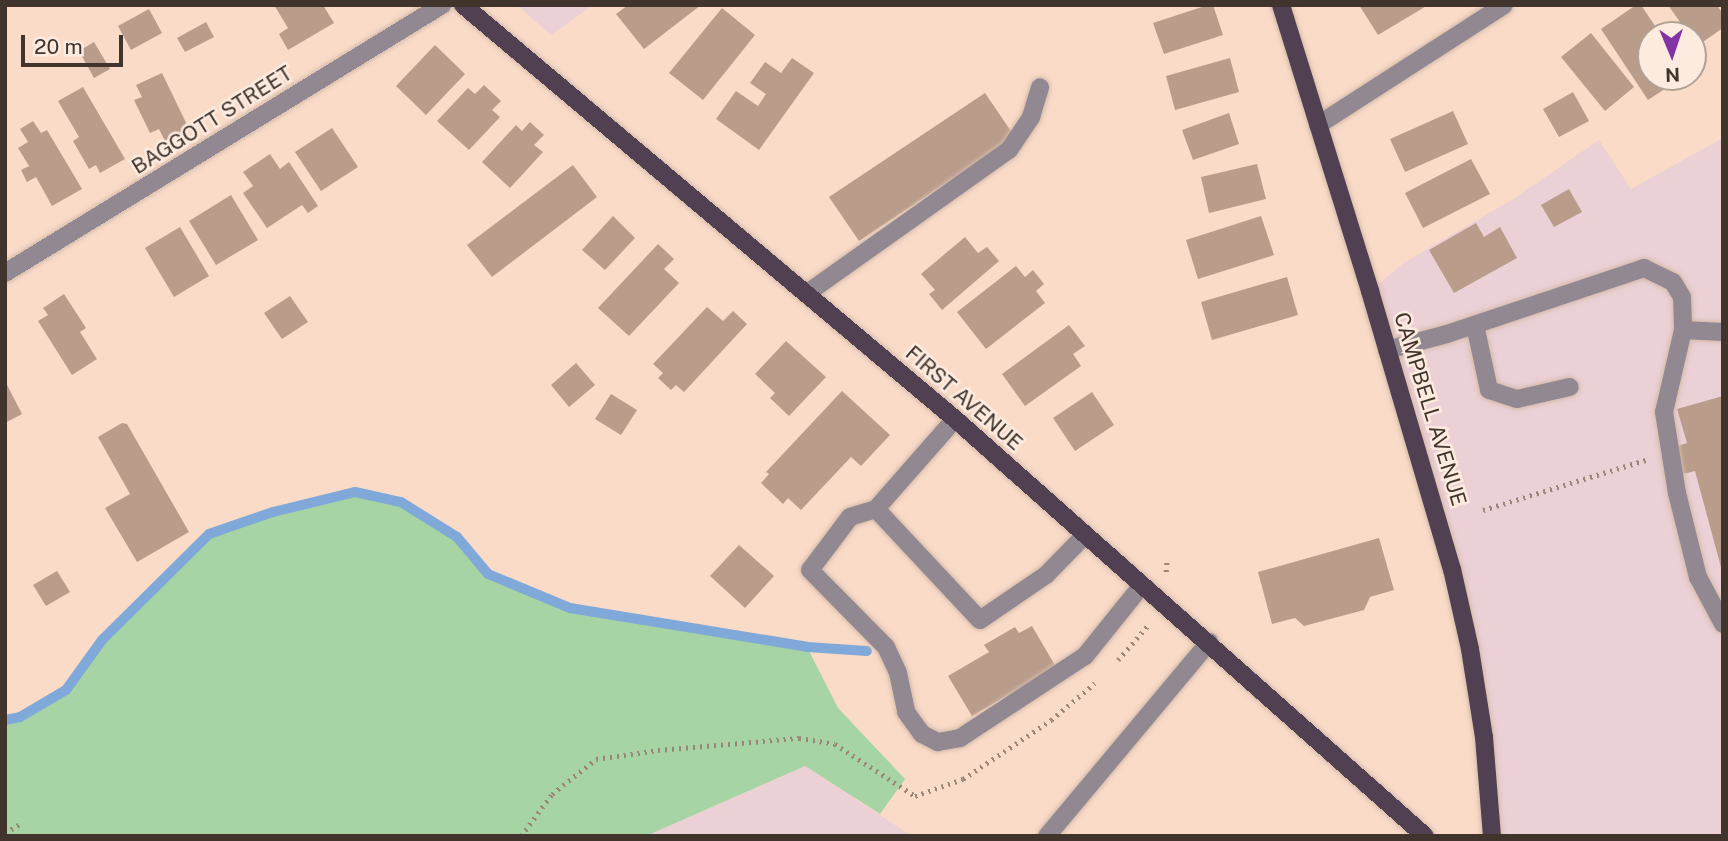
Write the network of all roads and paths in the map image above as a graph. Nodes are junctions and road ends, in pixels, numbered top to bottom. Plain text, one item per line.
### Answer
1 (442, 5) edge
2 (463, 5) edge
3 (1281, 5) edge
4 (1504, 5) edge
5 (1040, 87) dead end
6 (1318, 125) junction
7 (5, 273) edge
8 (806, 293) junction
9 (1475, 325) junction
10 (1683, 330) junction
11 (1723, 332) edge
12 (1387, 350) junction
13 (1570, 387) dead end
14 (955, 419) junction
15 (1671, 453) junction
16 (876, 509) junction
17 (1483, 510) dead end
18 (1085, 535) junction
19 (1167, 559) dead end
20 (1142, 585) junction
21 (1165, 605) junction
22 (1723, 624) edge
23 (1209, 642) junction
24 (1110, 669) dead end
25 (1101, 678) dead end
26 (20, 824) dead end
27 (5, 834) edge
28 (521, 836) edge
29 (1047, 836) edge
30 (1425, 836) edge
31 (1492, 836) edge

1 - 7 street, BAGGOTT STREET
2 - 8 main road, FIRST AVENUE
3 - 6 main road, CAMPBELL AVENUE
4 - 6 street
5 - 8 street
6 - 12 main road, CAMPBELL AVENUE
8 - 14 main road, FIRST AVENUE
9 - 10 street
9 - 12 street
9 - 13 street
10 - 11 street
10 - 15 street
12 - 31 main road, CAMPBELL AVENUE
14 - 16 street
14 - 18 main road, FIRST AVENUE
15 - 17 path
15 - 22 street
16 - 18 street
16 - 20 street
18 - 20 main road, FIRST AVENUE
19 - 21 path
20 - 21 main road, FIRST AVENUE
21 - 23 main road, FIRST AVENUE
21 - 24 path
23 - 29 street
23 - 30 main road, FIRST AVENUE
25 - 28 path
26 - 27 path

